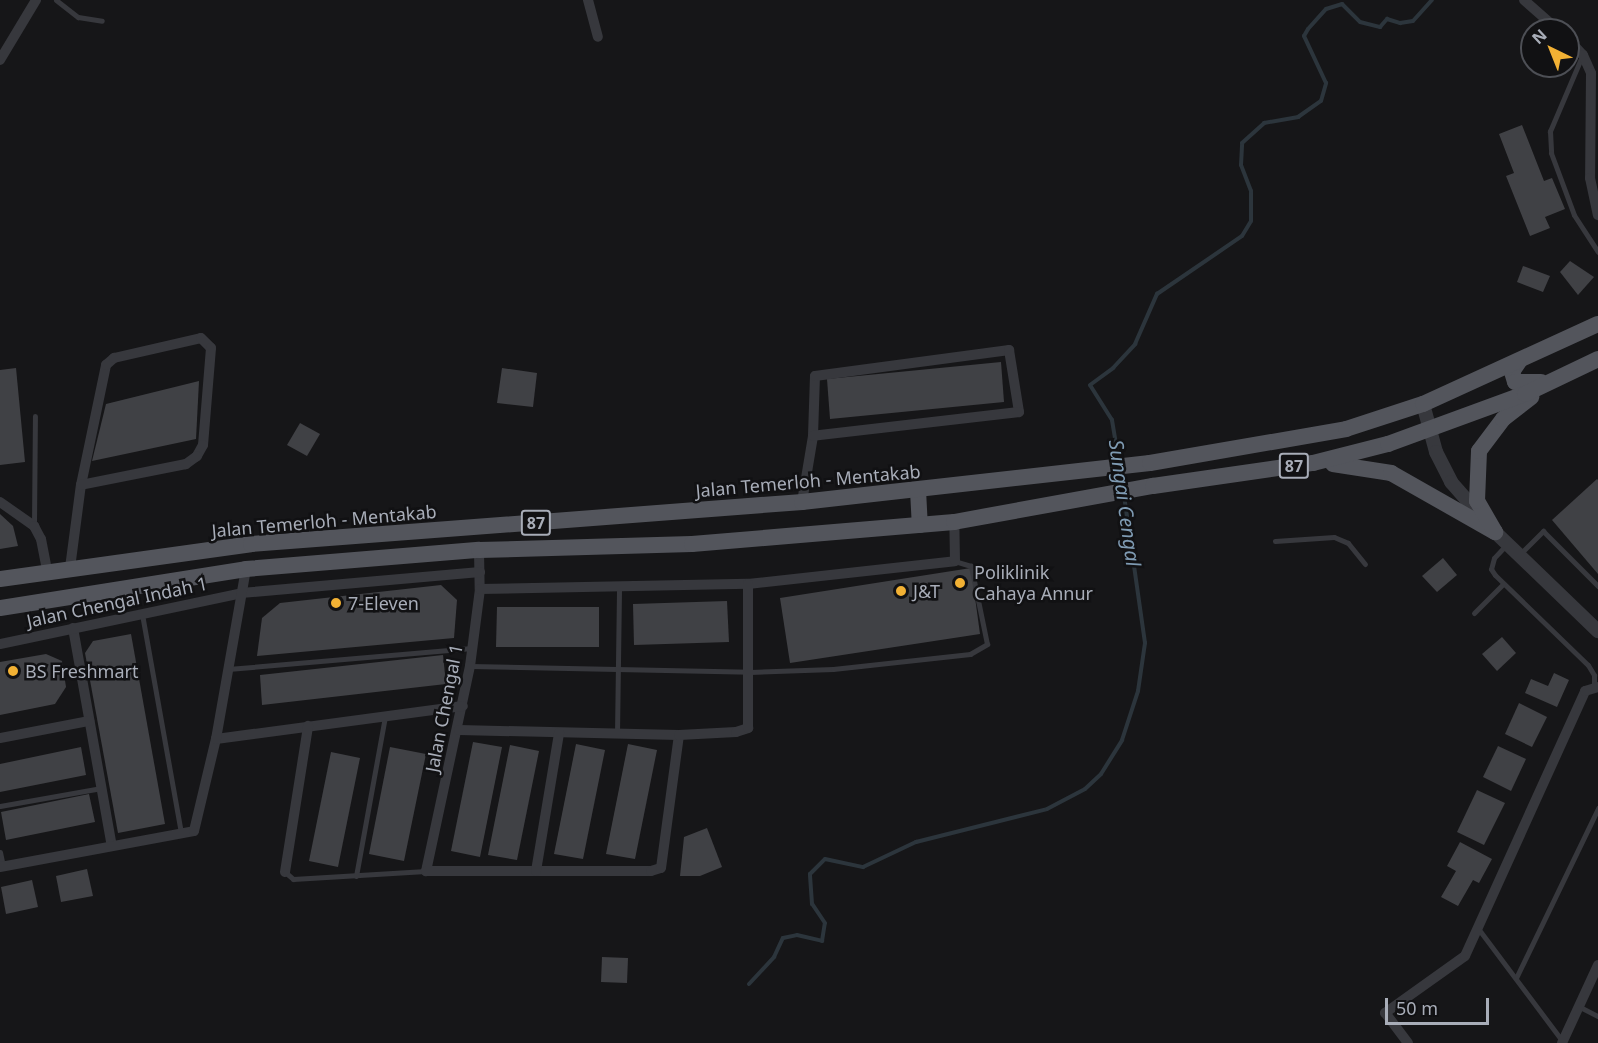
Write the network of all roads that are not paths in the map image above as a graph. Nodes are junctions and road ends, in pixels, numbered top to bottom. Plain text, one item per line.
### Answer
1 (36, 0) edge
2 (56, 0) edge
3 (588, 0) edge
4 (1524, 0) edge
5 (1544, 18) edge
6 (102, 21) dead end
7 (598, 37) dead end
8 (1580, 52) edge
9 (1583, 55) junction
10 (0, 60) edge
11 (1598, 215) edge
12 (1598, 252) edge
13 (1598, 324) edge
14 (1598, 359) edge
15 (1520, 360) junction
16 (1554, 381) junction
17 (1423, 404) junction
18 (35, 416) dead end
19 (1431, 429) junction
20 (813, 436) junction
21 (1313, 463) junction
22 (81, 485) junction
23 (918, 490) junction
24 (0, 502) edge
25 (802, 502) junction
26 (954, 522) junction
27 (920, 525) junction
28 (33, 526) junction
29 (1495, 532) junction
30 (1275, 541) dead end
31 (1507, 544) junction
32 (479, 550) junction
33 (1519, 555) junction
34 (955, 561) junction
35 (1365, 564) dead end
36 (70, 568) junction
37 (246, 569) junction
38 (47, 570) junction
39 (480, 572) junction
40 (0, 579) edge
41 (748, 584) junction
42 (1503, 584) junction
43 (619, 586) junction
44 (1598, 586) edge
45 (480, 589) junction
46 (241, 593) junction
47 (0, 608) edge
48 (1474, 613) dead end
49 (142, 614) junction
50 (73, 628) junction
51 (1598, 631) edge
52 (0, 644) edge
53 (472, 648) junction
54 (470, 666) junction
55 (228, 669) junction
56 (618, 669) junction
57 (750, 672) junction
58 (1592, 688) edge
59 (463, 706) junction
60 (385, 716) junction
61 (89, 721) junction
62 (308, 726) junction
63 (459, 730) junction
64 (559, 733) junction
65 (617, 734) junction
66 (679, 735) junction
67 (0, 738) edge
68 (216, 738) junction
69 (101, 788) junction
70 (0, 806) edge
71 (1598, 808) edge
72 (181, 833) junction
73 (112, 846) junction
74 (0, 852) edge
75 (1, 866) edge
76 (426, 871) junction
77 (536, 871) junction
78 (285, 872) joint
79 (356, 876) junction
80 (1476, 926) junction
81 (1598, 965) edge
82 (1516, 978) junction
83 (1578, 1006) junction
84 (1598, 1016) edge
85 (1562, 1042) edge
86 (1408, 1043) edge

1 - 10 street
2 - 6 lane
3 - 7 street
4 - 5 street
8 - 9 street
9 - 11 street
9 - 12 lane
13 - 15 main road, Jalan Temerloh - Mentakab / 87
14 - 16 main road, 87
15 - 16 main road
15 - 17 main road, Jalan Temerloh - Mentakab / 87
16 - 19 main road, 87
16 - 29 main road
17 - 19 street
17 - 23 main road, Jalan Temerloh - Mentakab / 87
18 - 28 lane
19 - 21 main road, 87
19 - 29 street
20 - 20 street
20 - 25 street
21 - 26 main road, 87
21 - 29 main road
22 - 22 street
22 - 36 street
23 - 25 main road, Jalan Temerloh - Mentakab / 87
23 - 27 main road
24 - 28 street
25 - 36 main road, Jalan Temerloh - Mentakab / 87
26 - 27 main road, 87
26 - 34 street
27 - 32 main road, 87
28 - 38 street
29 - 31 street
30 - 35 lane
31 - 33 street
31 - 42 lane
32 - 37 main road, 87
32 - 39 street, Jalan Chengal 1
33 - 44 lane
33 - 51 street
34 - 41 street
34 - 57 lane
36 - 38 main road, Jalan Temerloh - Mentakab / 87
37 - 46 street
37 - 47 main road, 87
38 - 40 main road, Jalan Temerloh - Mentakab / 87
39 - 45 street, Jalan Chengal 1
39 - 46 street, Jalan Chengal Indah 1
41 - 43 street
41 - 57 street
42 - 48 lane
42 - 58 lane
43 - 45 street
43 - 56 lane
45 - 53 street, Jalan Chengal 1
46 - 49 street, Jalan Chengal Indah 1
46 - 55 street
49 - 50 street, Jalan Chengal Indah 1
49 - 72 lane
50 - 52 street, Jalan Chengal Indah 1
50 - 61 street
53 - 54 street, Jalan Chengal 1
53 - 55 lane
54 - 56 lane
54 - 59 street, Jalan Chengal 1
55 - 68 street
56 - 57 lane
56 - 65 lane
57 - 66 street
58 - 80 street
59 - 60 street
59 - 63 street, Jalan Chengal 1
60 - 62 street
60 - 79 lane
61 - 67 street
61 - 69 street
62 - 68 street
62 - 78 street
63 - 64 street
63 - 76 street, Jalan Chengal 1
64 - 65 street
64 - 77 street
65 - 66 street
66 - 77 street
68 - 72 street
69 - 70 lane
69 - 73 street
71 - 82 lane
72 - 73 street
73 - 75 street
74 - 75 lane
76 - 77 street
76 - 79 lane
78 - 79 lane
80 - 82 lane
80 - 86 street
81 - 83 street
82 - 85 lane
83 - 84 lane
83 - 85 street

